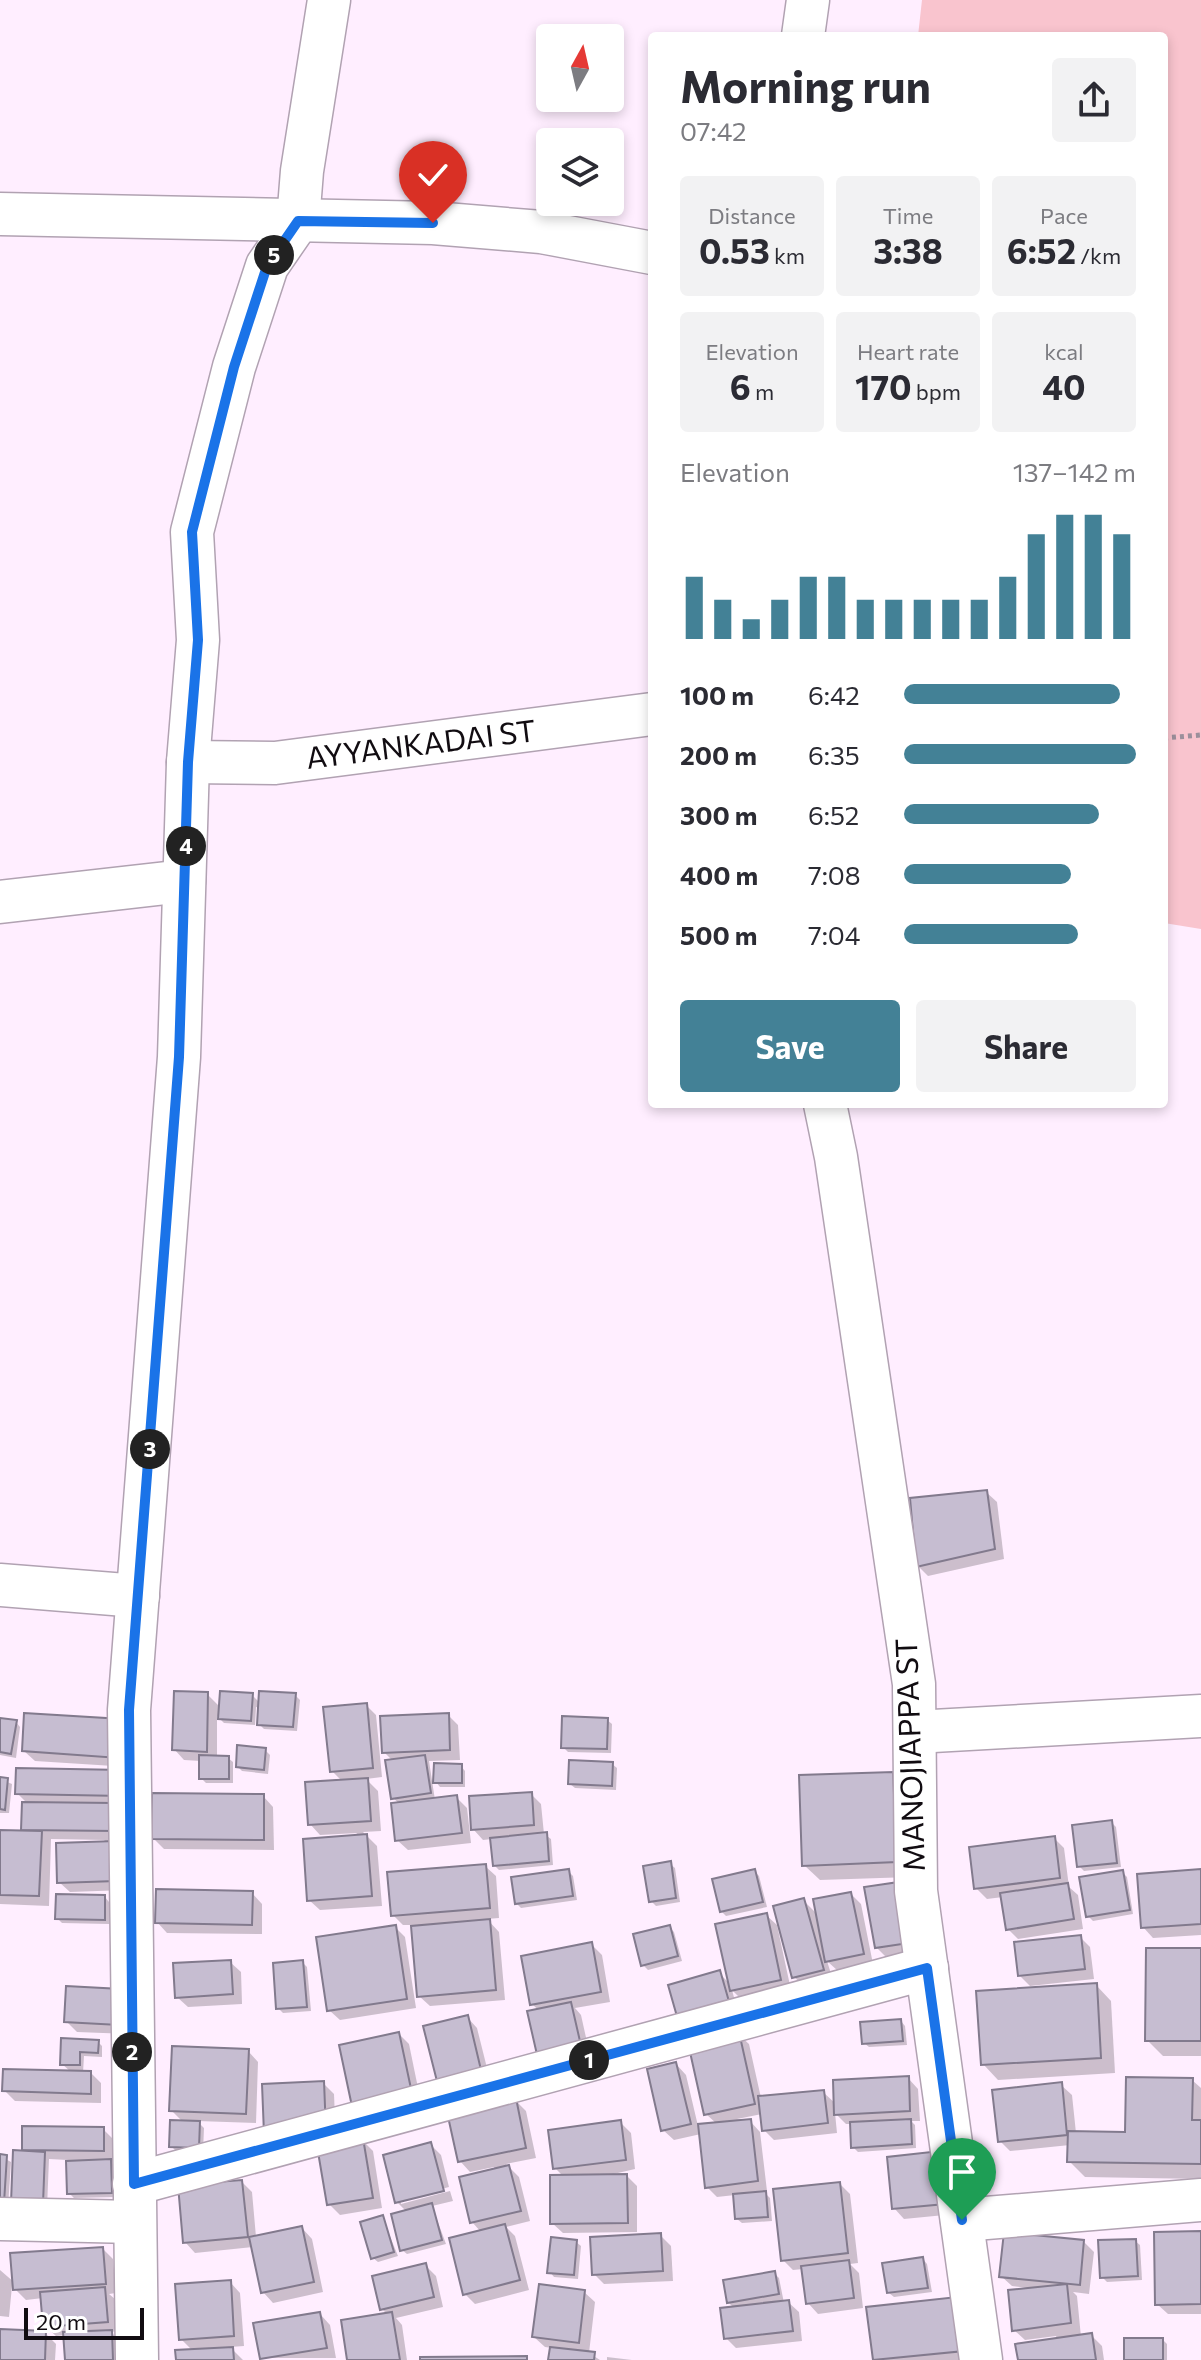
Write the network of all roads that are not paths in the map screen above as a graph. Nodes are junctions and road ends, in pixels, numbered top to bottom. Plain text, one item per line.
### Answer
1 (329, 0) edge
2 (808, 0) edge
3 (804, 32) edge
4 (0, 214) edge
5 (298, 221) junction
6 (648, 252) edge
7 (648, 715) edge
8 (188, 778) junction
9 (184, 881) junction
10 (0, 902) edge
11 (826, 1108) edge
12 (0, 1585) edge
13 (138, 1596) junction
14 (1201, 1716) edge
15 (915, 1732) junction
16 (927, 1968) junction
17 (1201, 2200) edge
18 (134, 2203) junction
19 (0, 2219) edge
20 (962, 2220) junction
21 (137, 2360) edge
22 (981, 2360) edge

1 - 5 street
2 - 3 street
4 - 5 street
5 - 6 street
5 - 8 street
7 - 8 street, AYYANKADAI ST
8 - 9 street
9 - 10 street
9 - 13 street
11 - 15 street, MANOJIAPPA ST
12 - 13 street
13 - 18 street
14 - 15 street
15 - 16 street, MANOJIAPPA ST
16 - 18 street
16 - 20 street, MANOJIAPPA ST
17 - 20 street
18 - 19 street
18 - 21 street
20 - 22 street, MANOJIAPPA ST

